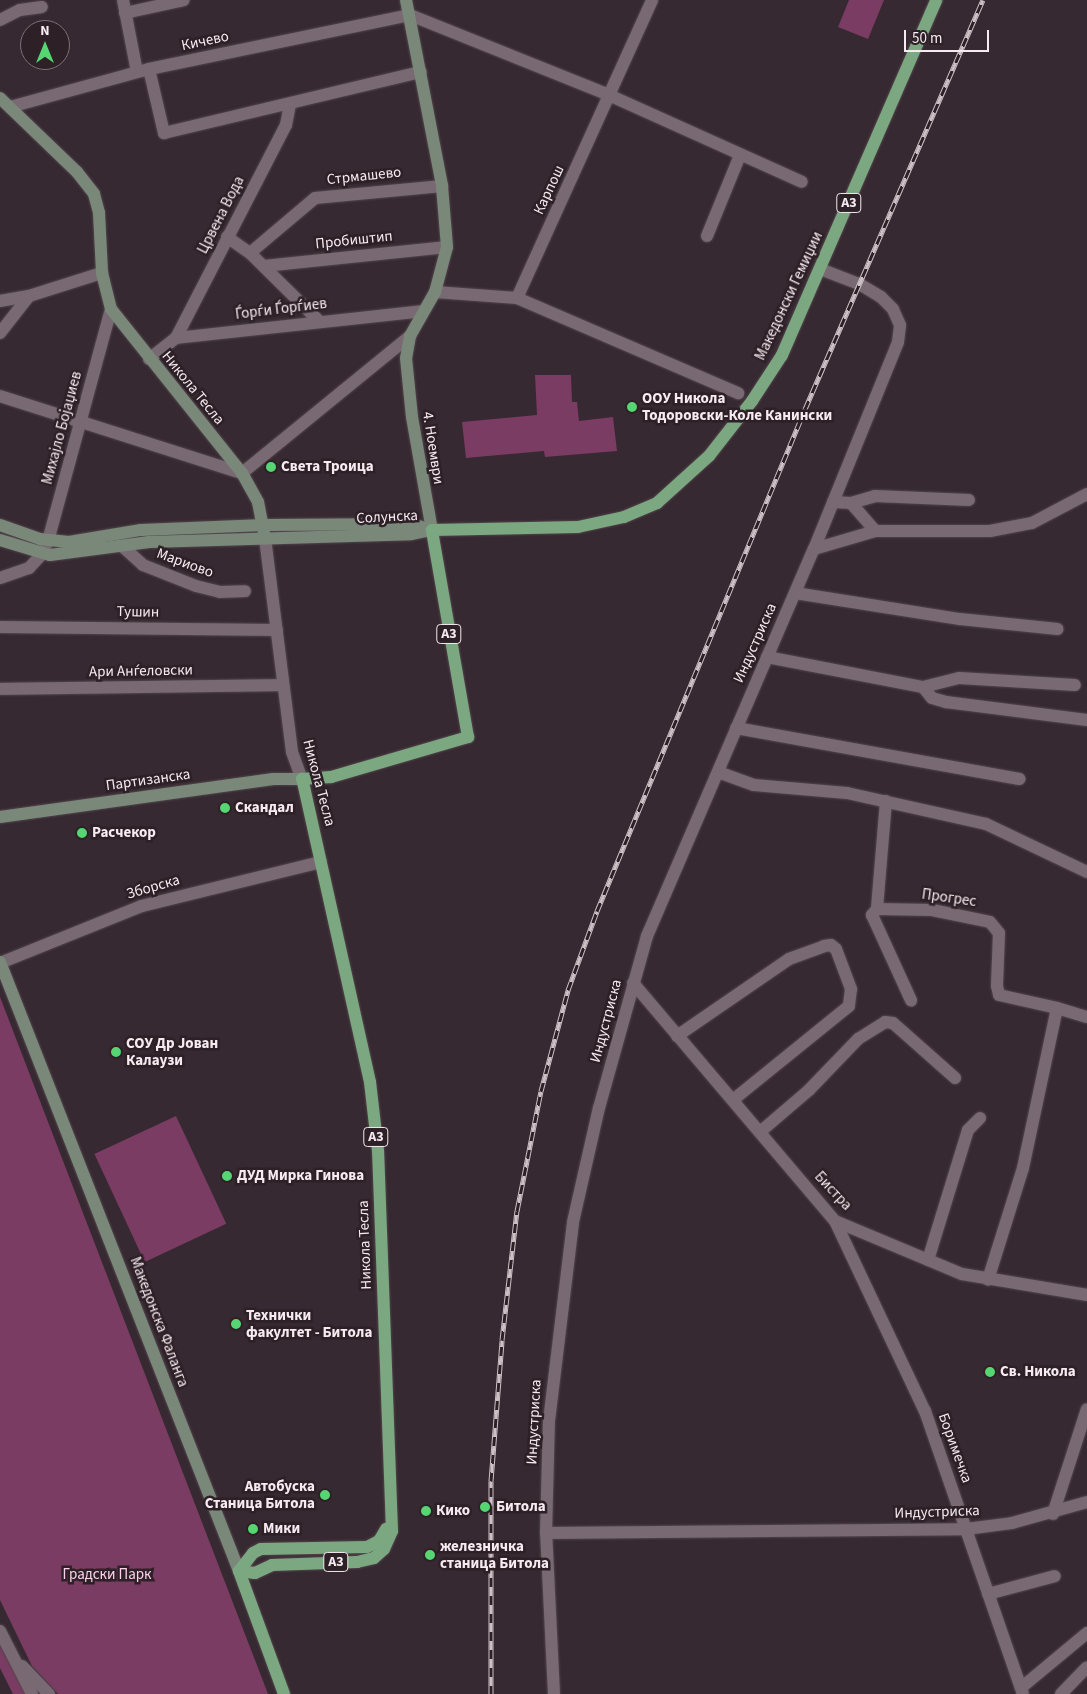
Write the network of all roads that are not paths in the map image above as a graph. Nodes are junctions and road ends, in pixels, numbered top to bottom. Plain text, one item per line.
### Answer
1 (123, 0) edge
2 (184, 0) edge
3 (406, 0) edge
4 (652, 0) edge
5 (936, 0) edge
6 (42, 6) dead end
7 (126, 13) junction
8 (410, 15) junction
9 (0, 20) edge
10 (143, 71) junction
11 (421, 72) junction
12 (611, 96) junction
13 (3, 101) edge
14 (290, 105) junction
15 (740, 155) junction
16 (802, 182) dead end
17 (442, 186) junction
18 (228, 236) junction
19 (708, 236) dead end
20 (447, 247) junction
21 (250, 253) junction
22 (264, 266) junction
23 (820, 269) junction
24 (102, 273) junction
25 (435, 292) junction
26 (29, 296) junction
27 (517, 298) junction
28 (0, 301) edge
29 (111, 310) junction
30 (424, 311) junction
31 (319, 321) junction
32 (0, 333) edge
33 (410, 336) junction
34 (176, 338) junction
35 (149, 359) junction
36 (738, 393) dead end
37 (0, 396) edge
38 (80, 422) junction
39 (242, 473) junction
40 (1087, 494) edge
41 (969, 500) dead end
42 (833, 502) junction
43 (851, 503) junction
44 (0, 525) edge
45 (264, 525) junction
46 (432, 530) junction
47 (875, 531) junction
48 (265, 538) junction
49 (0, 540) edge
50 (48, 541) junction
51 (122, 546) junction
52 (814, 549) junction
53 (42, 554) junction
54 (0, 578) edge
55 (245, 591) dead end
56 (795, 594) junction
57 (0, 627) edge
58 (1057, 629) dead end
59 (277, 630) junction
60 (767, 657) junction
61 (283, 685) junction
62 (1075, 685) dead end
63 (923, 686) junction
64 (0, 689) edge
65 (1087, 720) edge
66 (736, 728) junction
67 (718, 772) junction
68 (302, 779) junction
69 (1019, 779) dead end
70 (886, 801) junction
71 (0, 817) edge
72 (321, 862) junction
73 (1087, 872) edge
74 (876, 909) junction
75 (0, 962) edge
76 (633, 984) junction
77 (911, 1000) dead end
78 (1056, 1008) junction
79 (1087, 1017) edge
80 (678, 1036) junction
81 (954, 1078) dead end
82 (734, 1099) junction
83 (980, 1118) dead end
84 (760, 1132) junction
85 (835, 1221) junction
86 (928, 1260) junction
87 (988, 1280) junction
88 (1087, 1295) edge
89 (1087, 1410) edge
90 (1087, 1502) edge
91 (391, 1503) junction
92 (1052, 1514) junction
93 (966, 1529) junction
94 (546, 1533) junction
95 (239, 1571) junction
96 (1055, 1576) dead end
97 (988, 1594) junction
98 (0, 1631) edge
99 (1087, 1633) edge
100 (12, 1655) junction
101 (1087, 1667) edge
102 (1023, 1690) edge
103 (32, 1694) edge
104 (49, 1694) edge
105 (284, 1694) edge
106 (554, 1694) edge
107 (1061, 1694) edge

1 - 7 street
2 - 7 street
3 - 8 street, 4. Ноември
4 - 12 street, Карпош
5 - 23 main road, Македонски Гемиџии / A3
6 - 9 street
7 - 10 street
8 - 10 street, Кичево
8 - 11 street, 4. Ноември
8 - 12 street
10 - 13 street, Кичево
10 - 14 street
11 - 14 street
11 - 17 street, 4. Ноември
12 - 15 street
12 - 27 street, Карпош
13 - 24 street, Никола Тесла
14 - 18 street, Црвена Вода
15 - 16 street
15 - 19 street
17 - 20 street, 4. Ноември
17 - 21 street, Стрмашево
18 - 21 street
18 - 34 street, Црвена Вода
20 - 22 street, Пробиштип
20 - 25 street, 4. Ноември
21 - 22 street
22 - 31 street
23 - 42 street, Индустриска
23 - 46 main road, Македонски Гемиџии / A3
24 - 26 street
24 - 29 street, Никола Тесла
25 - 27 street
25 - 30 street, 4. Ноември
26 - 28 street
26 - 32 street
27 - 36 street
29 - 35 street, Никола Тесла
29 - 38 street, Михајло Бојаџиев
30 - 31 street, Ѓорѓи Ѓорѓиев
30 - 33 street, 4. Ноември
31 - 34 street, Ѓорѓи Ѓорѓиев
33 - 39 street
33 - 46 street, 4. Ноември
34 - 35 street
35 - 39 street, Никола Тесла
37 - 38 street
38 - 39 street
38 - 50 street, Михајло Бојаџиев
39 - 45 street, Никола Тесла
40 - 47 street
41 - 43 street
42 - 43 street
42 - 52 street, Индустриска
43 - 47 street
44 - 50 street, Солунска
45 - 46 street, Солунска
45 - 48 street, Никола Тесла
45 - 50 street, Солунска
46 - 48 street, Солунска
46 - 68 main road, 4. Ноември / A3
47 - 52 street
48 - 51 street, Солунска
48 - 59 street, Никола Тесла
49 - 53 street, Солунска
50 - 53 street, Михајло Бојаџиев
51 - 53 street, Солунска
51 - 55 street, Мариово
52 - 56 street, Индустриска
53 - 54 street
56 - 58 street
56 - 60 street, Индустриска
57 - 59 street, Тушин
59 - 61 street, Никола Тесла
60 - 63 street
60 - 66 street, Индустриска
61 - 64 street, Ари Анѓеловски
61 - 68 street, Никола Тесла
62 - 63 street
63 - 65 street
66 - 67 street, Индустриска
66 - 69 street
67 - 70 street
67 - 76 street, Индустриска
68 - 71 street, Партизанска
68 - 72 main road, Никола Тесла / A3
70 - 73 street
70 - 74 street
72 - 75 street, Зборска
72 - 91 main road, Никола Тесла / A3
74 - 77 street
74 - 78 street, Прогрес
75 - 95 street, Македонска Фаланга
76 - 80 street, Бистра
76 - 94 street, Индустриска
78 - 79 street, Прогрес
78 - 87 street
80 - 82 street, Бистра
80 - 82 street
81 - 84 street
82 - 84 street, Бистра
83 - 86 street
84 - 85 street, Бистра
85 - 86 street, Бистра
85 - 93 street, Боримечка
86 - 87 street, Бистра
87 - 88 street, Бистра
89 - 92 street
90 - 92 street, Индустриска
91 - 95 main road, Никола Тесла / A3
91 - 95 main road, Никола Тесла / A3
92 - 93 street, Индустриска
93 - 94 street, Индустриска
93 - 97 street, Боримечка
94 - 106 street, Индустриска
95 - 105 main road, Македонска Фаланга
96 - 97 street
97 - 102 street, Боримечка
98 - 100 street
99 - 102 street
100 - 103 street
100 - 104 street
101 - 107 street

